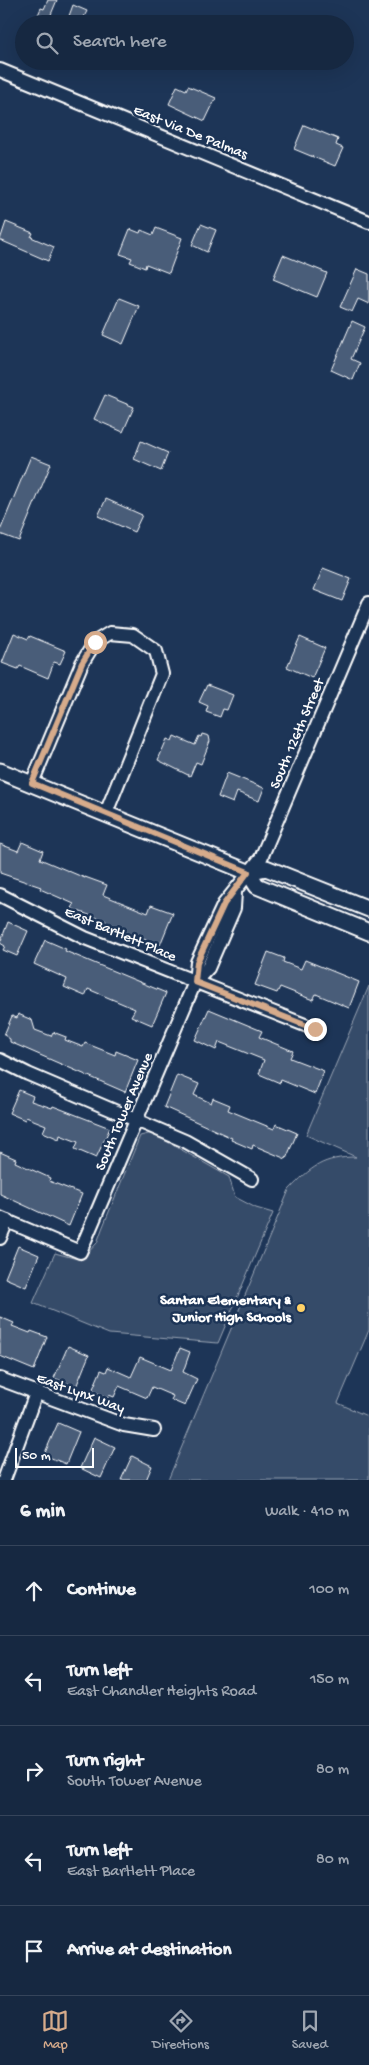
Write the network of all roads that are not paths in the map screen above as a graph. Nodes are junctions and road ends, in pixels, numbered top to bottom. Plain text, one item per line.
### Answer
1 (0, 70) edge
2 (369, 222) edge
3 (369, 603) edge
4 (0, 771) edge
5 (32, 783) junction
6 (106, 813) junction
7 (248, 872) junction
8 (0, 895) edge
9 (369, 909) edge
10 (369, 932) edge
11 (195, 982) junction
12 (315, 1029) dead end
13 (0, 1060) edge
14 (137, 1120) junction
15 (252, 1180) dead end
16 (3, 1220) edge
17 (0, 1238) edge
18 (0, 1379) edge
19 (36, 1393) junction
20 (154, 1430) dead end
21 (4, 1480) edge

1 - 2 street, East Via De Palmas
3 - 7 street, South 126th Street
4 - 5 main road
5 - 6 main road
5 - 6 street
6 - 7 main road
7 - 9 main road
7 - 10 main road
7 - 11 street, South Tower Avenue
8 - 11 street, East Bartlett Place
11 - 12 street, East Bartlett Place
11 - 14 street, South Tower Avenue
13 - 14 street
14 - 15 street
14 - 16 street, South Tower Avenue
16 - 17 street
18 - 19 street, East Lynx Way
19 - 20 street, East Lynx Way
19 - 21 street

